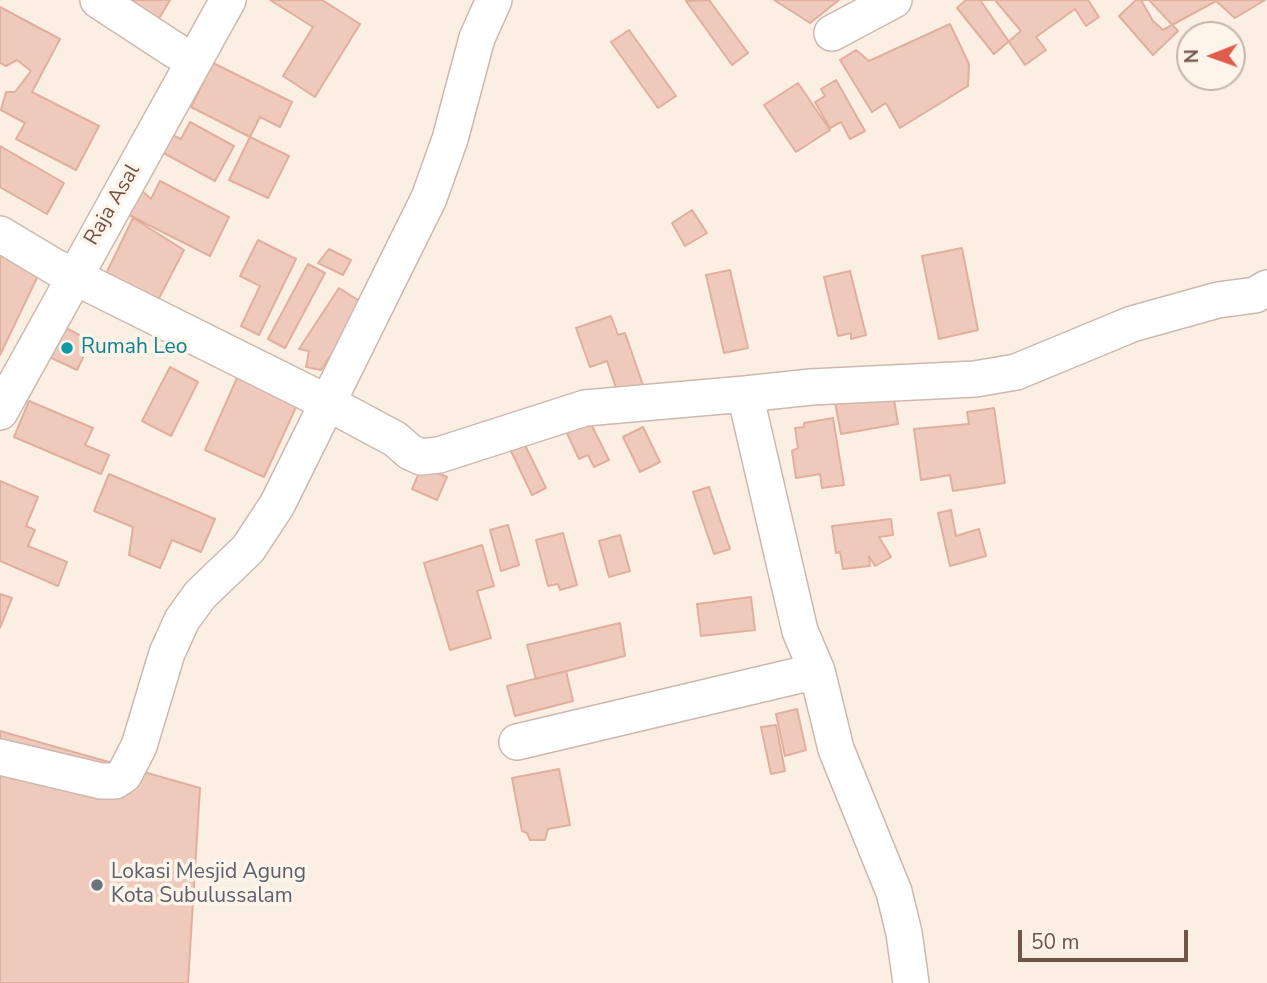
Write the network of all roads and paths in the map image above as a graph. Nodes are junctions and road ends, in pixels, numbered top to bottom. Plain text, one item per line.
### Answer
1 (98, 0) edge
2 (205, 0) edge
3 (228, 0) edge
4 (494, 0) edge
5 (894, 0) edge
6 (832, 33) dead end
7 (176, 51) junction
8 (0, 234) edge
9 (64, 271) junction
10 (1267, 288) edge
11 (0, 369) edge
12 (745, 394) junction
13 (328, 403) junction
14 (0, 412) edge
15 (817, 671) junction
16 (517, 742) dead end
17 (0, 757) edge
18 (911, 983) edge

1 - 7 street
2 - 7 street, Raja Asal
3 - 9 street, Raja Asal
4 - 13 street
5 - 6 street
7 - 9 street, Raja Asal
8 - 9 street
9 - 11 street, Raja Asal
9 - 13 street
9 - 14 street, Raja Asal
10 - 12 street
12 - 13 street
12 - 15 street
13 - 17 street
15 - 16 street
15 - 18 street

